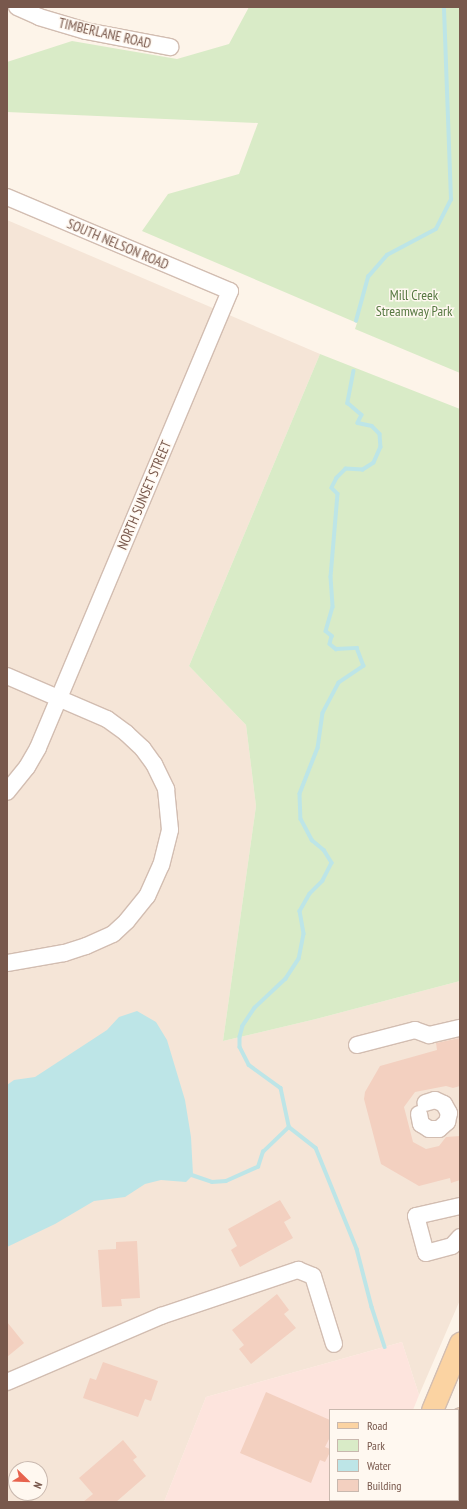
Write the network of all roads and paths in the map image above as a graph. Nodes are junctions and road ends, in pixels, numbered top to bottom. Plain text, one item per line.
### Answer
1 (17, 7) edge
2 (170, 47) dead end
3 (7, 197) edge
4 (230, 292) joint
5 (7, 676) edge
6 (59, 699) junction
7 (7, 792) edge
8 (7, 963) edge
9 (460, 1028) edge
10 (357, 1045) dead end
11 (454, 1109) edge
12 (460, 1206) edge
13 (460, 1237) edge
14 (460, 1343) edge
15 (334, 1344) dead end
16 (7, 1382) edge
17 (432, 1409) edge

1 - 2 street, TIMBERLANE ROAD
3 - 4 street, SOUTH NELSON ROAD
4 - 6 street, NORTH SUNSET STREET
5 - 6 street
6 - 7 street, NORTH SUNSET STREET
6 - 8 street
9 - 10 street
11 - 11 street
12 - 13 street
14 - 17 main road
15 - 16 street

